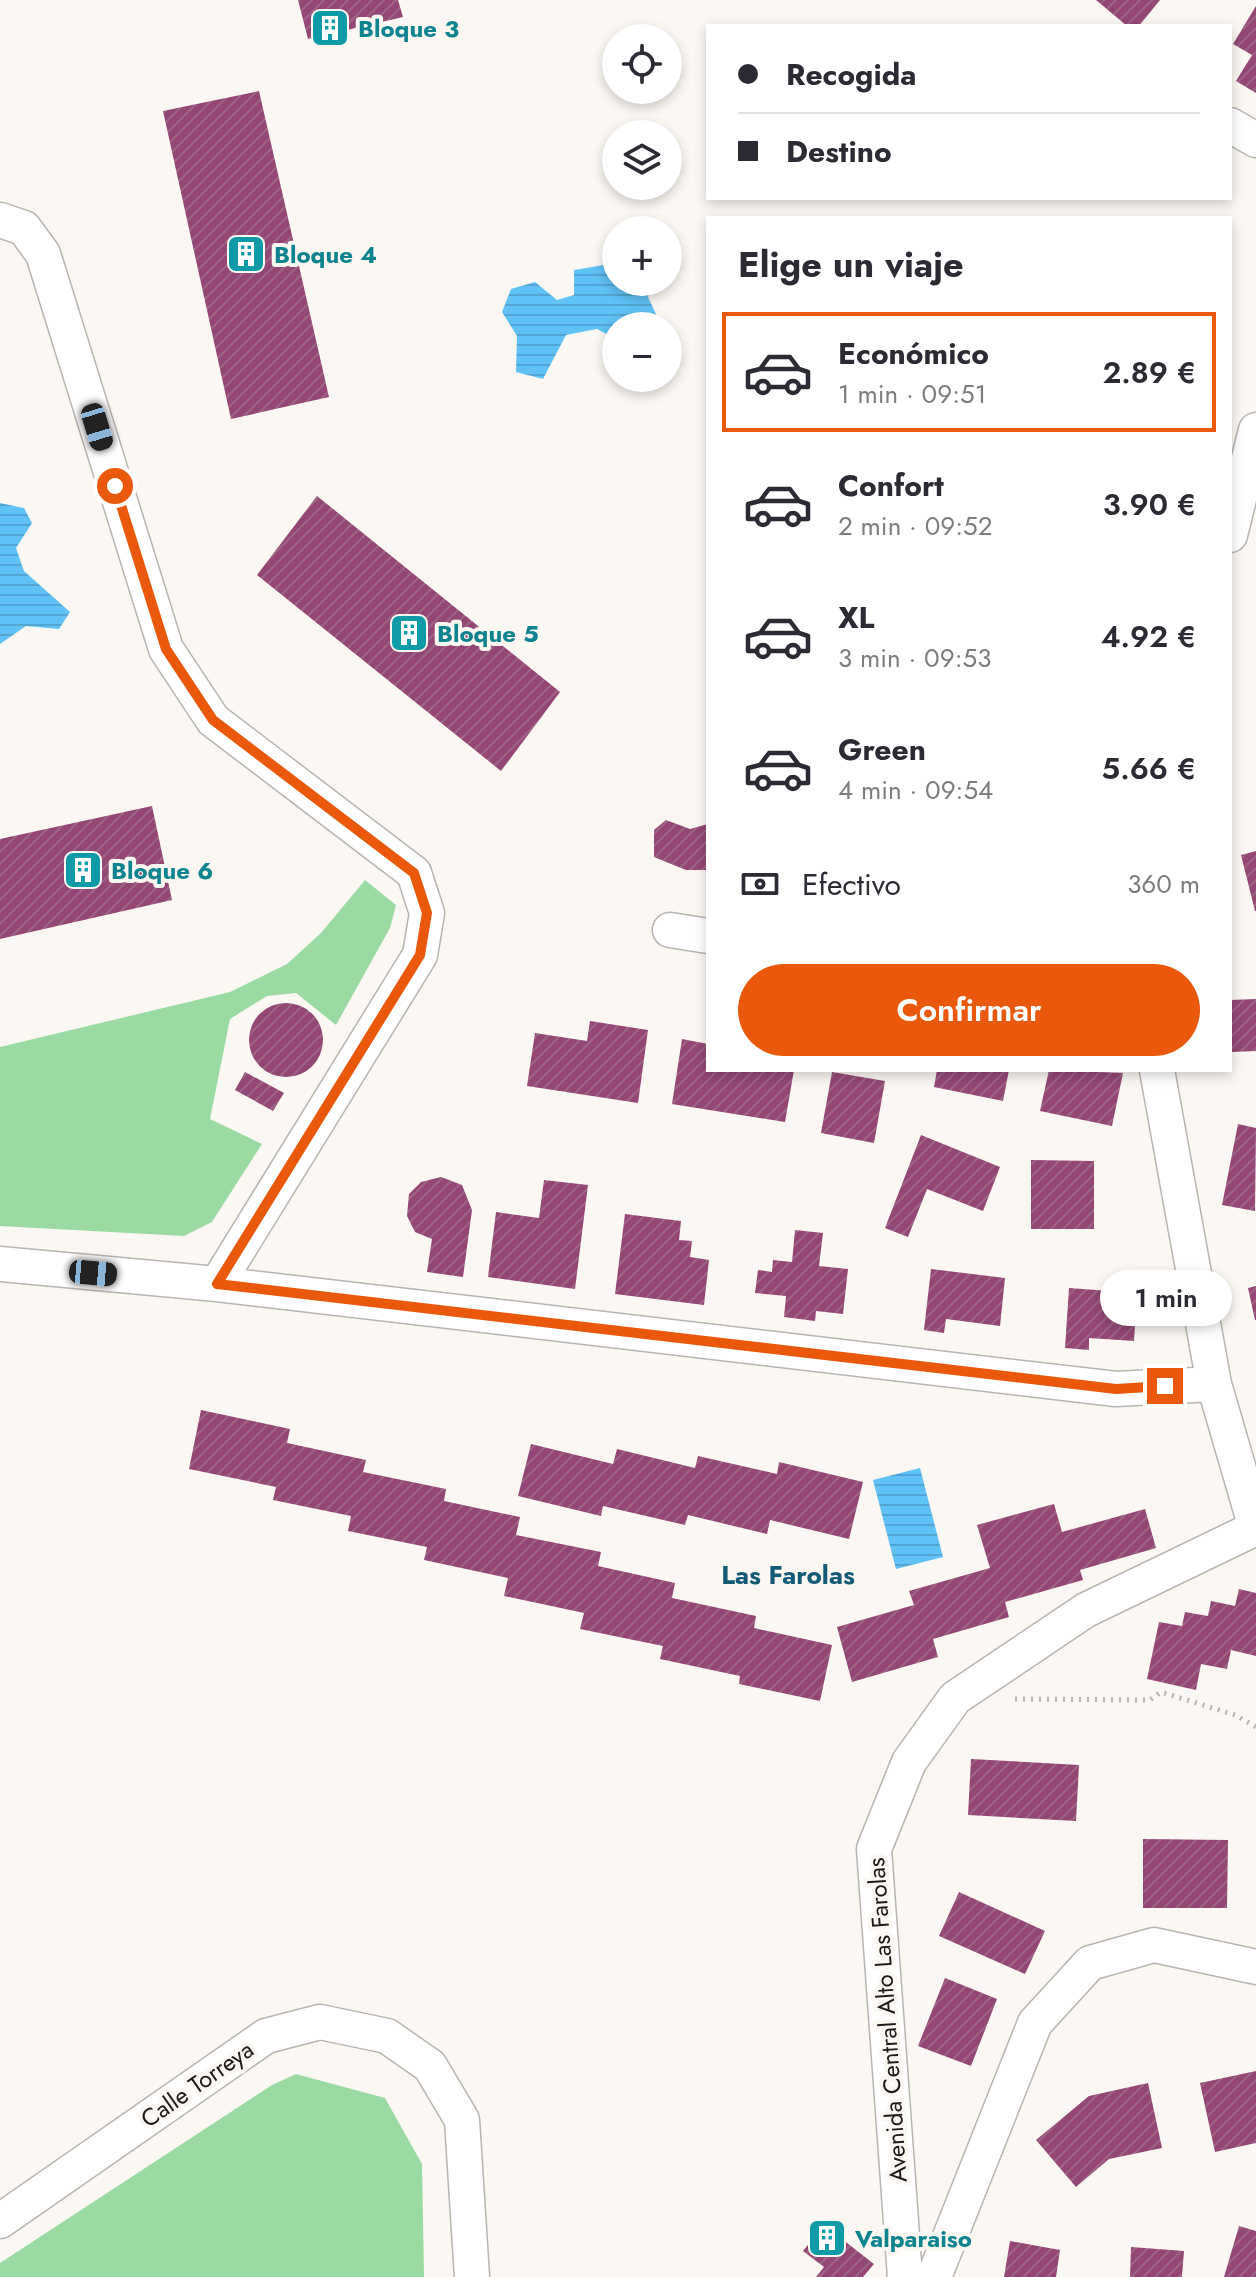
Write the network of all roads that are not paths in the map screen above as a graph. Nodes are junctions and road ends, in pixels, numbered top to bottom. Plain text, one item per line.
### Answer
1 (1232, 126) edge
2 (1256, 140) edge
3 (0, 220) edge
4 (1232, 426) edge
5 (1256, 430) edge
6 (1232, 527) edge
7 (670, 930) dead end
8 (706, 936) edge
9 (1157, 1072) edge
10 (0, 1264) edge
11 (217, 1284) junction
12 (1214, 1384) junction
13 (1256, 1528) edge
14 (1256, 1967) edge
15 (0, 2221) edge
16 (472, 2277) edge
17 (905, 2277) edge
18 (934, 2277) edge

1 - 2 street
3 - 11 street
4 - 5 street
5 - 6 street
7 - 8 street
9 - 12 street
10 - 11 street
11 - 12 street
12 - 13 street
13 - 17 street, Avenida Central Alto Las Farolas
14 - 18 street
15 - 16 street, Calle Torreya

